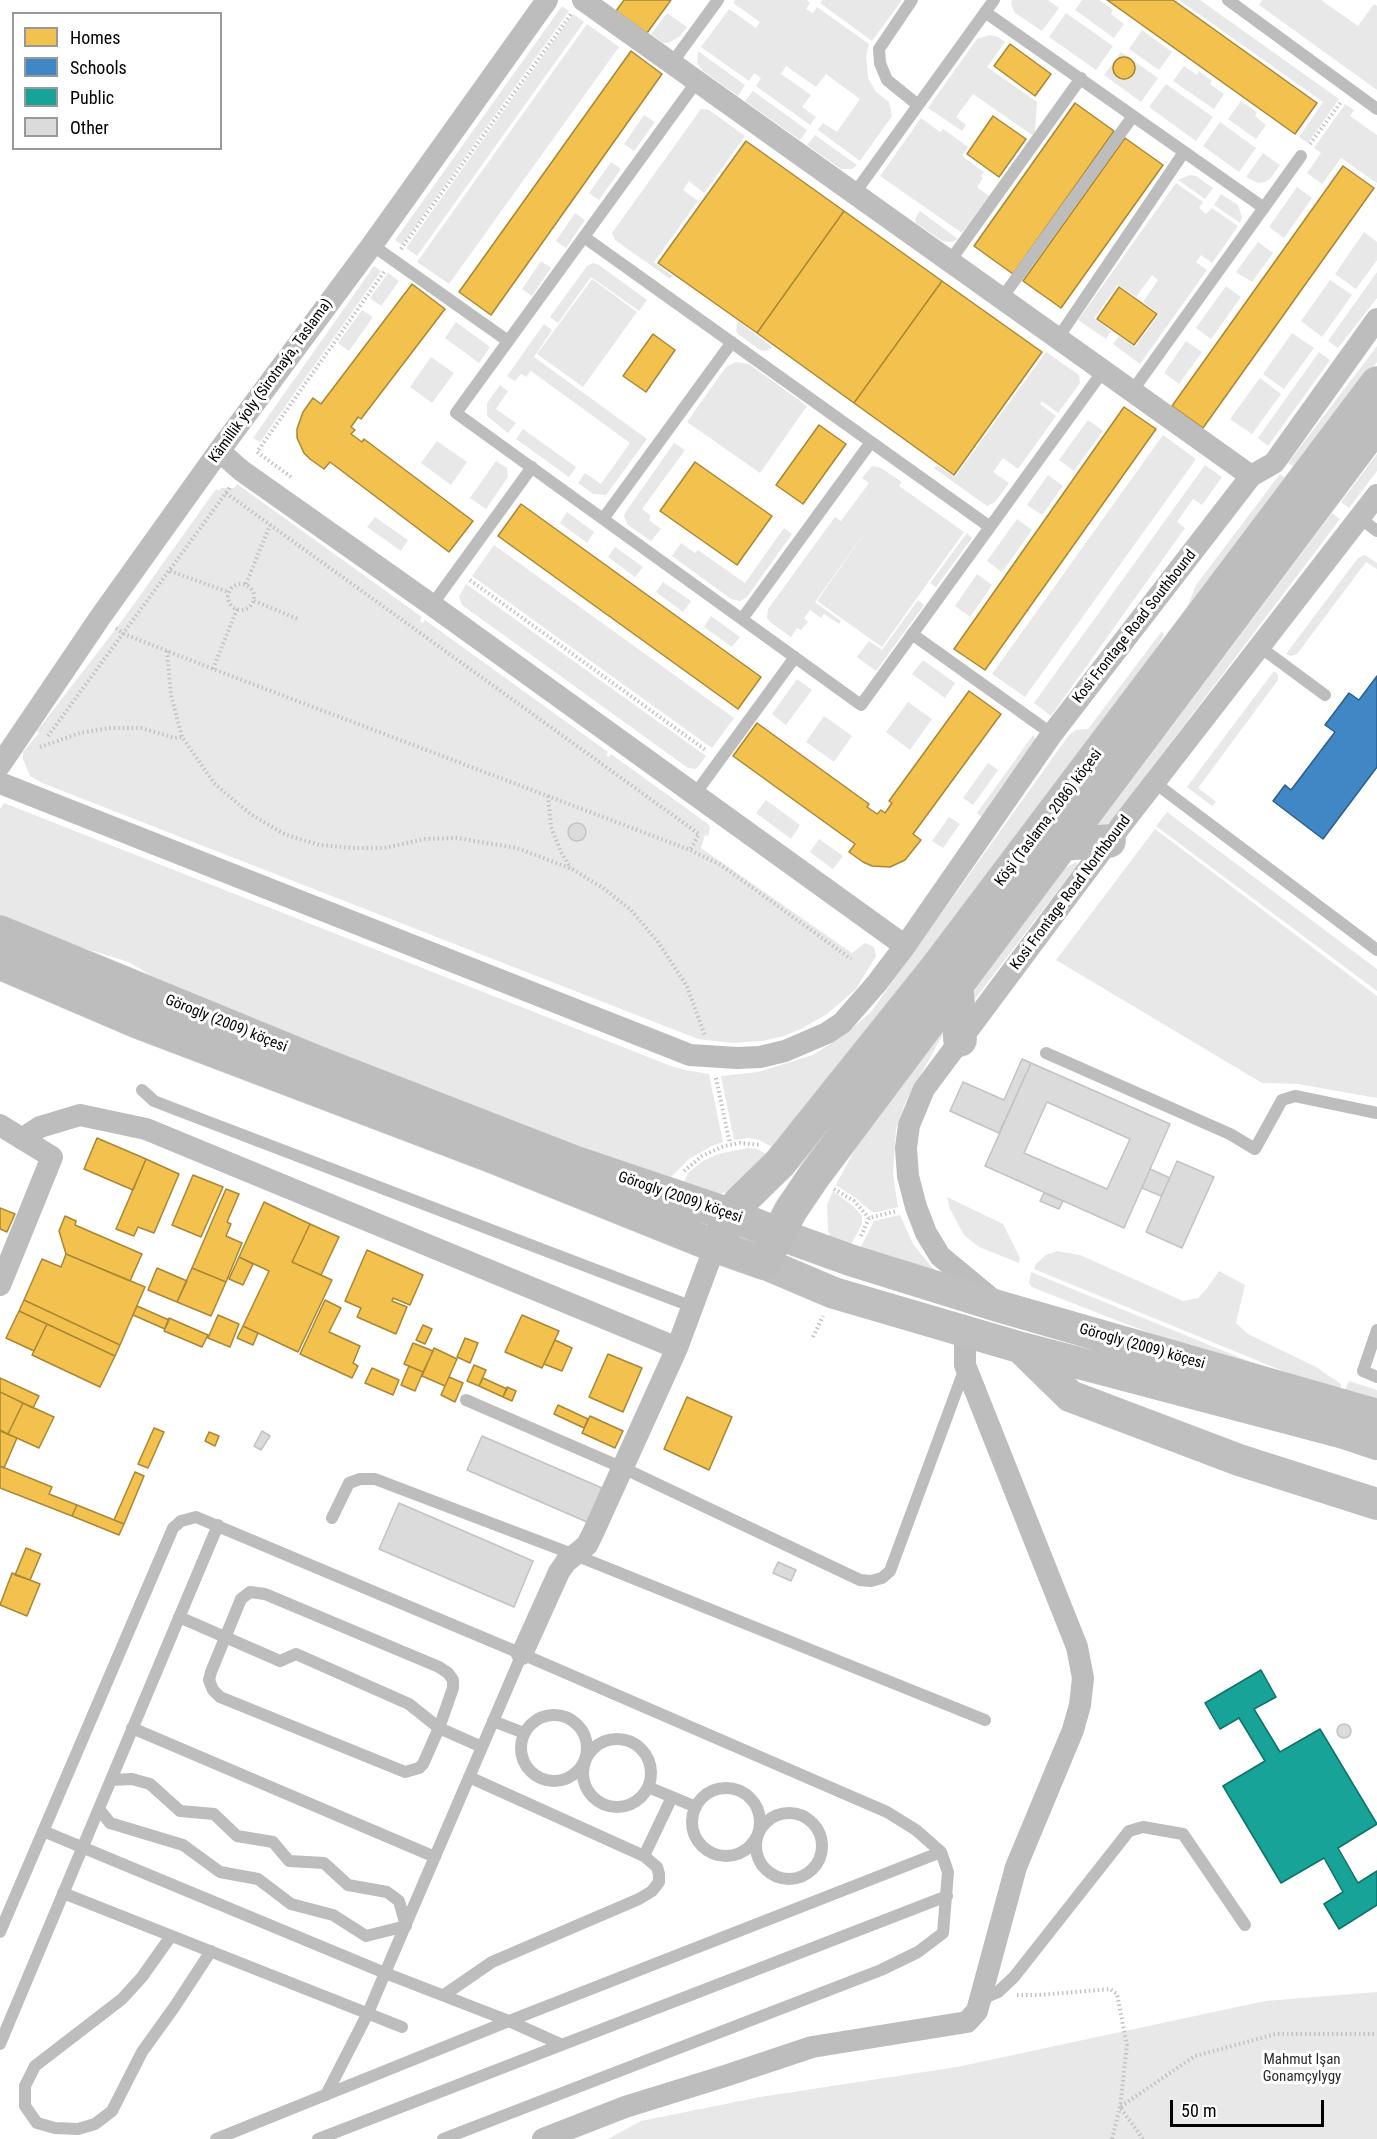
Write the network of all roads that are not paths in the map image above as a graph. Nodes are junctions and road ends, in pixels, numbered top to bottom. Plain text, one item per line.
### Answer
1 (547, 0) edge
2 (718, 0) edge
3 (912, 0) edge
4 (994, 0) edge
5 (1228, 0) edge
6 (578, 5) edge
7 (985, 12) junction
8 (672, 63) junction
9 (1081, 78) junction
10 (697, 81) junction
11 (918, 105) junction
12 (1377, 109) edge
13 (1133, 116) junction
14 (1184, 152) junction
15 (1301, 156) road end
16 (854, 194) junction
17 (1264, 208) junction
18 (584, 237) junction
19 (372, 245) junction
20 (950, 261) junction
21 (1002, 298) junction
22 (1377, 319) edge
23 (1058, 338) junction
24 (508, 341) junction
25 (732, 342) junction
26 (1103, 371) junction
27 (1377, 383) edge
28 (1132, 390) junction
29 (1377, 424) edge
30 (871, 442) junction
31 (219, 451) junction
32 (532, 467) junction
33 (1251, 476) junction
34 (1377, 495) edge
35 (603, 519) junction
36 (1368, 524) edge
37 (990, 527) junction
38 (432, 605) junction
39 (742, 619) junction
40 (912, 634) junction
41 (1260, 647) junction
42 (795, 657) junction
43 (1325, 695) dead end
44 (1052, 734) junction
45 (0, 765) edge
46 (0, 783) edge
47 (1155, 783) junction
48 (695, 794) junction
49 (1109, 841) junction
50 (1063, 844) junction
51 (0, 932) edge
52 (905, 946) junction
53 (1377, 950) edge
54 (0, 963) edge
55 (957, 986) junction
56 (960, 1040) junction
57 (1046, 1053) dead end
58 (142, 1090) dead end
59 (1377, 1113) edge
60 (0, 1125) edge
61 (22, 1139) junction
62 (731, 1215) junction
63 (778, 1234) junction
64 (715, 1246) junction
65 (763, 1263) junction
66 (0, 1285) edge
67 (693, 1307) junction
68 (1001, 1307) junction
69 (1377, 1330) edge
70 (966, 1331) junction
71 (677, 1348) junction
72 (1022, 1348) junction
73 (966, 1365) junction
74 (1377, 1377) edge
75 (466, 1400) dead end
76 (1377, 1415) edge
77 (1377, 1444) edge
78 (623, 1468) junction
79 (1377, 1504) edge
80 (332, 1518) dead end
81 (218, 1525) junction
82 (575, 1555) junction
83 (179, 1617) junction
84 (225, 1637) junction
85 (522, 1654) junction
86 (985, 1720) dead end
87 (493, 1721) junction
88 (132, 1728) junction
89 (439, 1728) junction
90 (524, 1733) junction
91 (482, 1747) junction
92 (585, 1762) junction
93 (469, 1777) junction
94 (111, 1780) junction
95 (648, 1786) junction
96 (672, 1797) junction
97 (696, 1807) junction
98 (99, 1809) junction
99 (43, 1831) junction
100 (759, 1833) junction
101 (82, 1849) junction
102 (941, 1852) junction
103 (644, 1856) junction
104 (435, 1857) junction
105 (63, 1893) junction
106 (947, 1896) junction
107 (1245, 1925) dead end
108 (406, 1926) junction
109 (0, 1932) edge
110 (171, 1936) junction
111 (211, 1952) junction
112 (386, 1973) junction
113 (444, 1995) junction
114 (990, 1996) junction
115 (368, 2013) junction
116 (509, 2021) junction
117 (402, 2027) dead end
118 (0, 2044) edge
119 (560, 2044) junction
120 (326, 2095) junction
121 (216, 2139) edge
122 (318, 2139) edge
123 (443, 2139) edge
124 (543, 2139) edge

1 - 19 street, Kämillik ýoly (Sirotnaýa, Taslama)
2 - 8 lane
3 - 11 lane
4 - 7 lane
5 - 12 lane
6 - 8 street
7 - 9 lane
7 - 11 lane
8 - 10 street
9 - 13 lane
9 - 20 lane
10 - 16 street
10 - 18 lane
11 - 16 lane
13 - 14 lane
13 - 21 lane
14 - 17 lane
14 - 23 lane
15 - 17 lane
16 - 20 street
17 - 28 lane
18 - 24 lane
18 - 25 lane
19 - 24 lane
19 - 31 street, Kämillik ýoly (Sirotnaýa, Taslama)
20 - 21 street
21 - 23 street
22 - 33 street, Kosi Frontage Road Southbound
23 - 26 street
24 - 32 lane
25 - 30 lane
25 - 35 lane
26 - 28 street
26 - 37 lane
27 - 62 main road, Köşi (Taslama, 2086) köçesi
28 - 33 street
29 - 50 main road, Köşi (Taslama, 2086) köçesi
30 - 37 lane
30 - 39 lane
31 - 38 street
31 - 45 street, Kämillik ýoly (Sirotnaýa, Taslama)
32 - 35 lane
32 - 38 lane
33 - 44 street, Kosi Frontage Road Southbound
34 - 36 street, Kosi Frontage Road Northbound
35 - 39 lane
36 - 41 street, Kosi Frontage Road Northbound
37 - 40 lane
38 - 48 street
39 - 42 lane
40 - 42 lane
40 - 44 lane
41 - 43 lane
41 - 47 street, Kosi Frontage Road Northbound
42 - 48 lane
44 - 52 street, Kosi Frontage Road Southbound
46 - 52 street, Kosi Frontage Road Southbound
47 - 49 street, Kosi Frontage Road Northbound
47 - 53 lane
48 - 52 street
49 - 50 main road
49 - 56 street, Kosi Frontage Road Northbound
50 - 55 main road, Köşi (Taslama, 2086) köçesi
51 - 62 main road, Görogly (2009) köçesi
54 - 64 main road, Görogly (2009) köçesi
55 - 56 main road
55 - 63 main road, Köşi (Taslama, 2086) köçesi
56 - 68 street, Kosi Frontage Road Northbound
57 - 59 lane
58 - 67 lane
60 - 61 street
61 - 66 street
61 - 71 street
62 - 63 main road, Görogly (2009) köçesi
62 - 64 main road, Köşi (Taslama, 2086) köçesi
63 - 65 main road, Köşi (Taslama, 2086) köçesi
63 - 68 main road, Görogly (2009) köçesi
64 - 65 main road, Görogly (2009) köçesi
64 - 67 street
65 - 70 main road, Görogly (2009) köçesi
67 - 71 street
68 - 76 main road, Görogly (2009) köçesi
69 - 74 lane
70 - 72 main road, Görogly (2009) köçesi
70 - 73 street
71 - 78 street
72 - 77 main road, Görogly (2009) köçesi
72 - 79 main road
73 - 78 lane
73 - 114 street
75 - 78 lane
78 - 82 street
80 - 82 lane
81 - 83 lane
81 - 85 lane
81 - 99 lane
82 - 85 street
82 - 86 lane
83 - 84 lane
83 - 88 lane
84 - 89 lane
84 - 89 lane
84 - 89 lane
85 - 87 lane
85 - 102 lane
87 - 90 lane
87 - 91 lane
88 - 94 lane
88 - 104 lane
89 - 91 lane
90 - 92 lane
90 - 92 lane
91 - 93 lane
92 - 95 lane
92 - 95 lane
93 - 103 lane
93 - 104 lane
94 - 98 lane
94 - 108 lane
95 - 96 lane
96 - 97 lane
96 - 103 lane
97 - 100 lane
97 - 100 lane
98 - 101 lane
98 - 108 lane
99 - 101 lane
99 - 109 lane
100 - 100 lane
101 - 105 lane
101 - 112 lane
102 - 106 lane
102 - 116 lane
103 - 113 lane
104 - 108 lane
105 - 110 lane
105 - 118 lane
106 - 119 lane
106 - 123 lane
107 - 114 lane
108 - 112 lane
110 - 111 lane
110 - 111 lane
111 - 115 lane
112 - 113 lane
112 - 115 lane
113 - 116 lane
114 - 124 street
115 - 117 lane
115 - 120 lane
116 - 119 lane
116 - 120 lane
119 - 122 lane
120 - 121 lane

